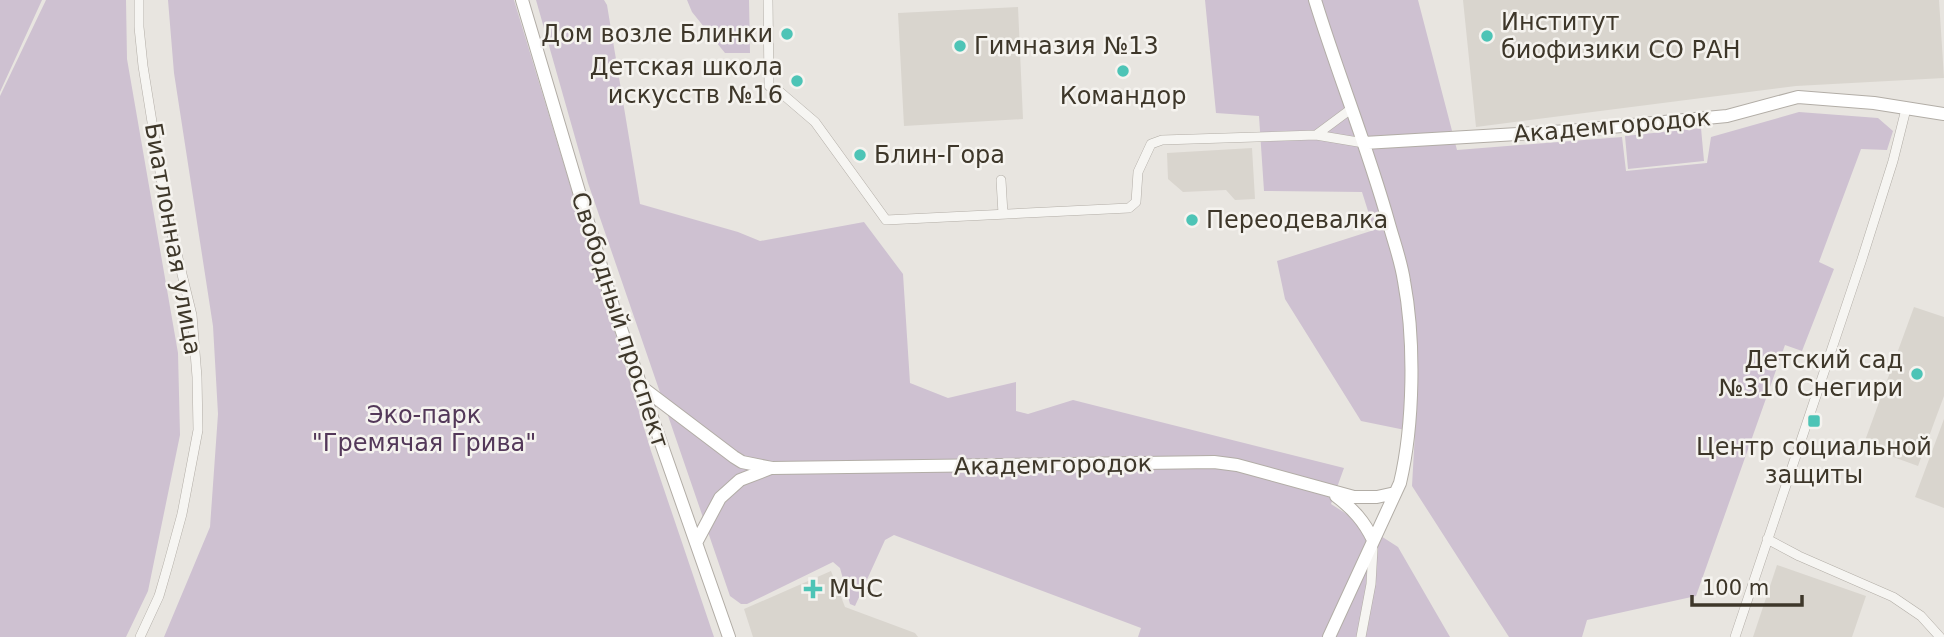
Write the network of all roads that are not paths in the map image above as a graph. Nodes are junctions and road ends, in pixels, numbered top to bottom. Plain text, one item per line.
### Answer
1 (139, 0) edge
2 (522, 0) edge
3 (768, 0) edge
4 (1315, 0) edge
5 (1351, 109) junction
6 (1906, 109) junction
7 (1944, 114) edge
8 (1316, 135) junction
9 (1364, 143) junction
10 (1001, 180) dead end
11 (1003, 214) junction
12 (639, 385) junction
13 (772, 468) junction
14 (1331, 491) junction
15 (1395, 493) junction
16 (1767, 539) junction
17 (1373, 540) junction
18 (696, 543) junction
19 (724, 635) edge
20 (140, 637) edge
21 (1329, 637) edge
22 (1361, 637) edge
23 (1735, 637) edge
24 (1940, 637) edge

1 - 20 street, Биатлонная улица
2 - 12 main road, Свободный проспект
3 - 11 street, Академгородок
4 - 5 main road
5 - 8 street
5 - 9 main road
6 - 7 main road, Академгородок
6 - 9 main road, Академгородок
6 - 16 street
8 - 9 street, Академгородок
8 - 11 street, Академгородок
9 - 15 main road
10 - 11 street
12 - 13 main road
12 - 18 main road, Свободный проспект
13 - 14 main road, Академгородок
13 - 18 main road
14 - 15 main road, Академгородок
14 - 17 main road
15 - 17 main road
16 - 23 street
16 - 24 street
17 - 21 main road
17 - 22 street
18 - 19 main road, Свободный проспект

